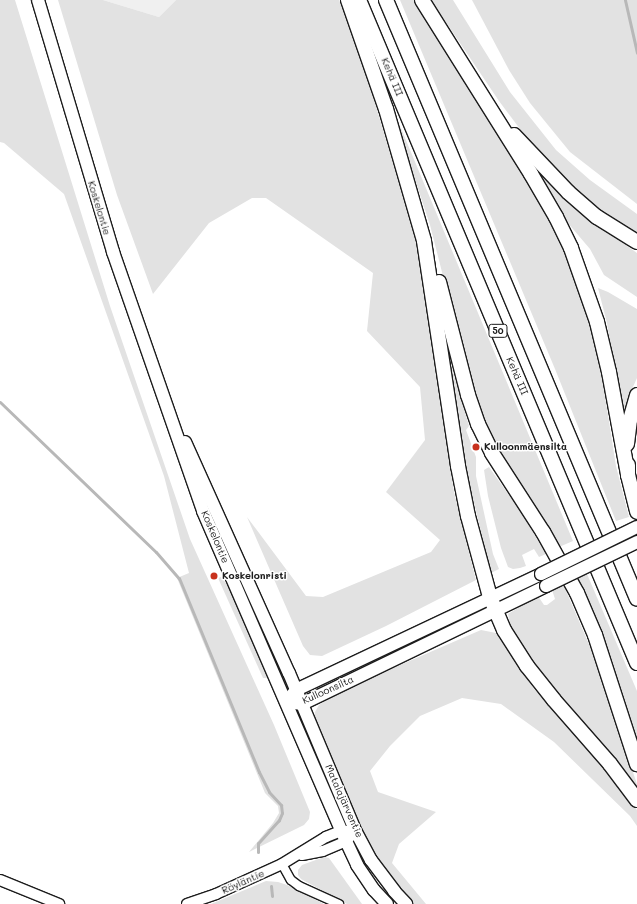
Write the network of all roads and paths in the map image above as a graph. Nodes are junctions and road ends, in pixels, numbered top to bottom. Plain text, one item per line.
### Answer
1 (38, 0) edge
2 (348, 0) edge
3 (359, 0) edge
4 (386, 0) edge
5 (422, 0) edge
6 (491, 109) junction
7 (424, 241) junction
8 (637, 242) edge
9 (637, 395) edge
10 (170, 412) junction
11 (628, 475) junction
12 (637, 512) edge
13 (637, 528) edge
14 (637, 542) edge
15 (490, 597) junction
16 (637, 599) edge
17 (496, 611) junction
18 (637, 663) edge
19 (296, 690) junction
20 (286, 702) junction
21 (302, 704) junction
22 (637, 764) edge
23 (637, 800) edge
24 (356, 832) junction
25 (343, 836) junction
26 (282, 864) junction
27 (0, 880) edge
28 (58, 904) edge
29 (187, 904) edge
30 (340, 904) edge
31 (387, 904) edge
32 (406, 904) edge

1 - 10 main road, Koskelontie
2 - 7 highway
3 - 18 highway, Kehä III / 50
4 - 16 highway, 50
5 - 6 highway
6 - 8 highway
6 - 11 highway
7 - 15 highway
7 - 22 highway
9 - 11 highway
10 - 19 main road, Koskelontie
10 - 20 main road, Koskelontie
11 - 12 highway
13 - 15 main road, Kulloonsilta, bridge
14 - 17 main road, Kulloonsilta, bridge
15 - 17 highway
15 - 19 main road, Kulloonsilta
17 - 21 main road, Kulloonsilta
17 - 23 highway
19 - 20 main road, Kulloonsilta
19 - 21 main road, Matalajärventie
20 - 21 main road, Kulloonsilta
20 - 25 main road, Matalajärventie
21 - 24 main road, Matalajärventie
24 - 25 street, Röyläntie
24 - 32 main road, Matalajärventie
25 - 26 street, Röyläntie
25 - 31 main road, Matalajärventie
26 - 29 street, Röyläntie
26 - 30 street
27 - 28 street

